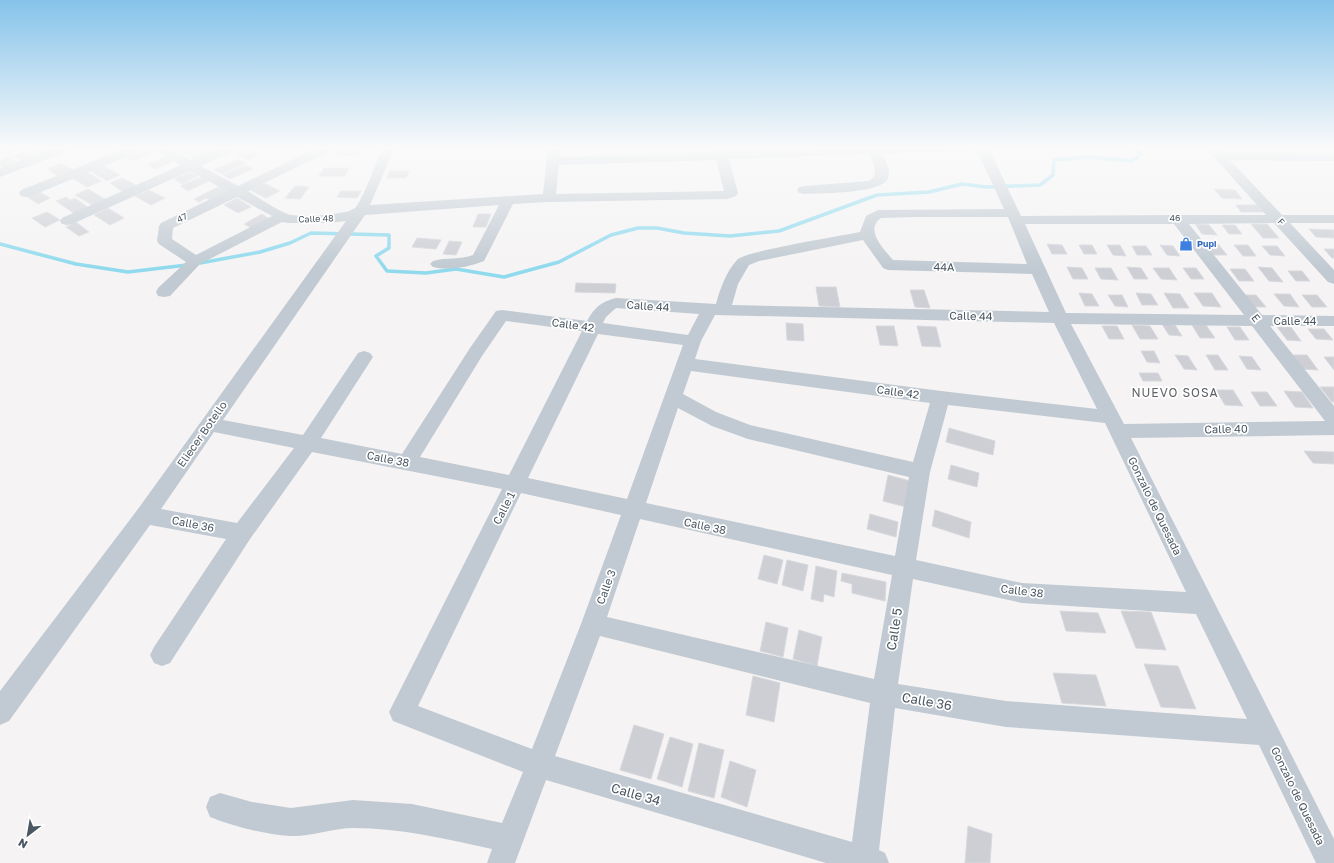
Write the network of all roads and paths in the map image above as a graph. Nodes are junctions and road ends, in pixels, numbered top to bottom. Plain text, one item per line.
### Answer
1 (40, 187) edge
2 (142, 187) edge
3 (231, 187) edge
4 (246, 187) edge
5 (372, 187) edge
6 (550, 187) edge
7 (730, 187) edge
8 (840, 187) edge
9 (1001, 187) edge
10 (1249, 187) edge
11 (804, 190) dead end
12 (238, 191) junction
13 (26, 193) dead end
14 (549, 198) junction
15 (508, 201) junction
16 (360, 211) junction
17 (282, 216) junction
18 (1014, 216) junction
19 (1177, 218) junction
20 (1278, 219) junction
21 (1334, 219) edge
22 (68, 221) dead end
23 (867, 235) junction
24 (195, 262) junction
25 (438, 264) dead end
26 (1037, 269) junction
27 (1334, 279) edge
28 (164, 292) dead end
29 (609, 305) joint
30 (716, 310) junction
31 (1060, 318) junction
32 (1258, 321) junction
33 (1334, 321) edge
34 (593, 328) junction
35 (693, 341) junction
36 (364, 357) dead end
37 (685, 364) junction
38 (674, 396) junction
39 (941, 398) junction
40 (1334, 419) edge
41 (209, 424) junction
42 (1114, 424) junction
43 (1334, 428) edge
44 (308, 443) junction
45 (407, 462) junction
46 (920, 472) junction
47 (516, 484) junction
48 (634, 510) junction
49 (145, 515) junction
50 (242, 533) junction
51 (904, 568) junction
52 (1203, 604) junction
53 (593, 624) junction
54 (162, 655) dead end
55 (884, 694) junction
56 (0, 712) edge
57 (402, 712) joint
58 (1268, 733) junction
59 (539, 766) junction
60 (220, 807) dead end
61 (506, 851) edge
62 (867, 862) edge
63 (1331, 863) edge

1 - 13 street
2 - 22 street
3 - 12 street, Calle 48
4 - 12 street, 47
5 - 16 street, Eliecer Botello
6 - 14 street
7 - 14 street, Calle 48
8 - 11 street
9 - 18 street, Gonzalo de Quesada
10 - 20 street, F
12 - 17 street, Calle 48
12 - 24 street, 47
14 - 15 street, Calle 48
15 - 16 street, Calle 48
15 - 25 street
16 - 17 street, Calle 48
16 - 41 street, Eliecer Botello
17 - 24 street
18 - 19 street, 46
18 - 23 street, 46
18 - 26 street, Gonzalo de Quesada
19 - 20 street, 46
19 - 32 street, E
20 - 21 street, 46
20 - 27 street, F
23 - 26 street, 44A
23 - 30 street, Calle 3
24 - 28 street
26 - 31 street, Gonzalo de Quesada
29 - 30 street, Calle 44
29 - 34 street, Calle 1
30 - 31 street, Calle 44
30 - 35 street, Calle 3
31 - 32 street, Calle 44
31 - 42 street, Gonzalo de Quesada
32 - 33 street, Calle 44
32 - 40 street, E
34 - 35 street, Calle 42
34 - 45 street, Calle 42
34 - 47 street, Calle 1
35 - 37 street, Calle 3
36 - 44 street
37 - 38 street, Calle 3
37 - 39 street, Calle 42
38 - 46 street
38 - 48 street, Calle 3
39 - 42 street, Calle 42
39 - 46 street, Calle 5
41 - 44 street, Calle 38
41 - 49 street, Eliecer Botello
42 - 43 street, Calle 40
42 - 52 street, Gonzalo de Quesada
44 - 45 street, Calle 38
44 - 50 street
45 - 47 street, Calle 38
46 - 51 street, Calle 5
47 - 48 street, Calle 38
47 - 57 street, Calle 1
48 - 51 street, Calle 38
48 - 53 street, Calle 3
49 - 50 street, Calle 36
49 - 56 street, Eliecer Botello
50 - 54 street
51 - 52 street, Calle 38
51 - 55 street, Calle 5
52 - 58 street, Gonzalo de Quesada
53 - 55 street, Calle 36
53 - 59 street, Calle 3
55 - 58 street, Calle 36
55 - 62 street, Calle 5
57 - 59 street, Calle 34
58 - 63 street, Gonzalo de Quesada
59 - 61 street, Calle 3
59 - 62 street, Calle 34
60 - 61 street

